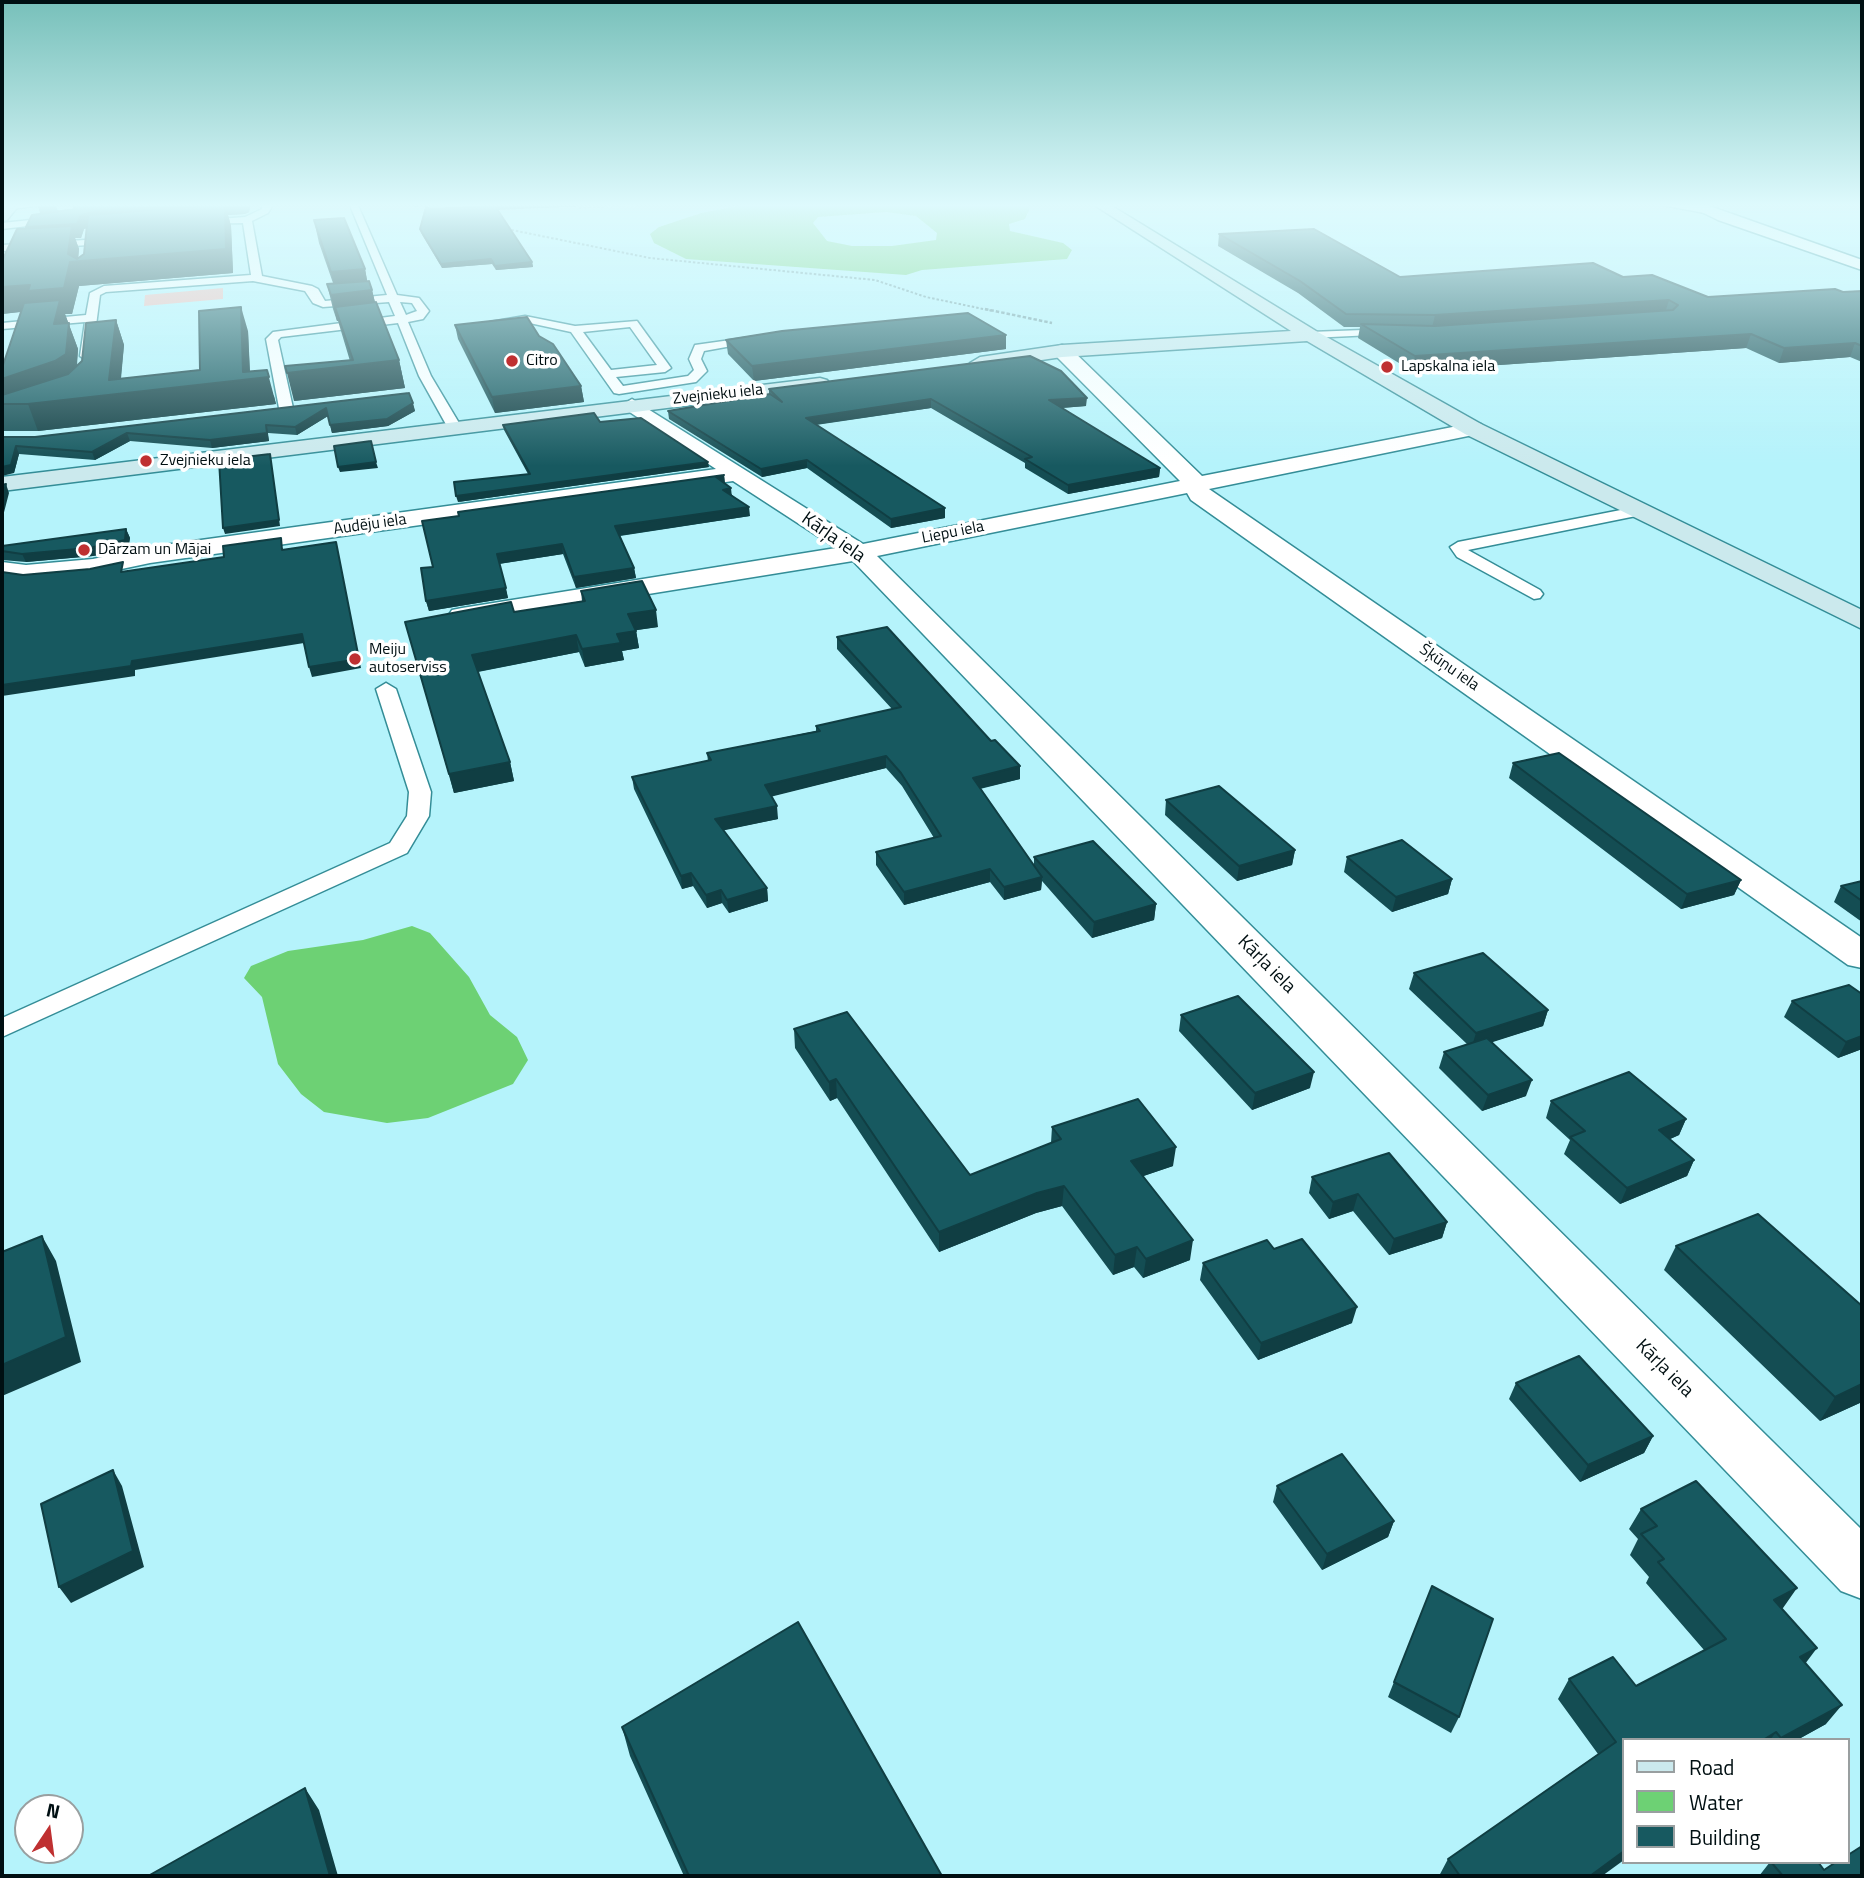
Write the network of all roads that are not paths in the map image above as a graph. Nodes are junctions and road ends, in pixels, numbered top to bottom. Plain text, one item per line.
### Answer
1 (100, 291) edge
2 (313, 291) edge
3 (390, 291) edge
4 (1239, 291) edge
5 (393, 298) junction
6 (89, 318) junction
7 (402, 319) junction
8 (488, 323) edge
9 (2, 327) edge
10 (575, 329) junction
11 (1409, 332) edge
12 (1310, 335) junction
13 (769, 339) edge
14 (1062, 351) junction
15 (954, 367) edge
16 (85, 371) edge
17 (608, 374) junction
18 (844, 381) edge
19 (626, 397) junction
20 (286, 408) edge
21 (455, 428) junction
22 (1473, 429) junction
23 (738, 473) junction
24 (2, 484) edge
25 (1196, 484) junction
26 (1642, 511) junction
27 (859, 552) junction
28 (2, 570) edge
29 (1534, 594) dead end
30 (442, 620) edge
31 (1862, 621) edge
32 (386, 690) dead end
33 (1862, 956) edge
34 (2, 1028) edge
35 (1862, 1571) edge

1 - 6 lane
2 - 5 lane
3 - 5 lane
4 - 12 main road
5 - 7 lane
5 - 7 lane
6 - 9 lane
6 - 16 lane
7 - 20 lane
7 - 21 lane
8 - 10 lane
10 - 17 lane
10 - 17 lane
11 - 12 lane
12 - 14 main road
12 - 22 main road
13 - 19 lane
14 - 15 main road
14 - 25 street, Šķūņu iela
17 - 19 lane
18 - 19 main road, Zvejnieku iela
19 - 21 main road, Zvejnieku iela
19 - 23 street, Kārļa iela
21 - 24 main road, Zvejnieku iela
22 - 25 street, Liepu iela
22 - 26 main road
23 - 27 street, Kārļa iela
23 - 28 street, Audēju iela
25 - 27 street, Liepu iela
25 - 33 street, Šķūņu iela
26 - 29 lane
26 - 31 main road
27 - 30 street, Liepu iela
27 - 35 street, Kārļa iela
32 - 34 lane

